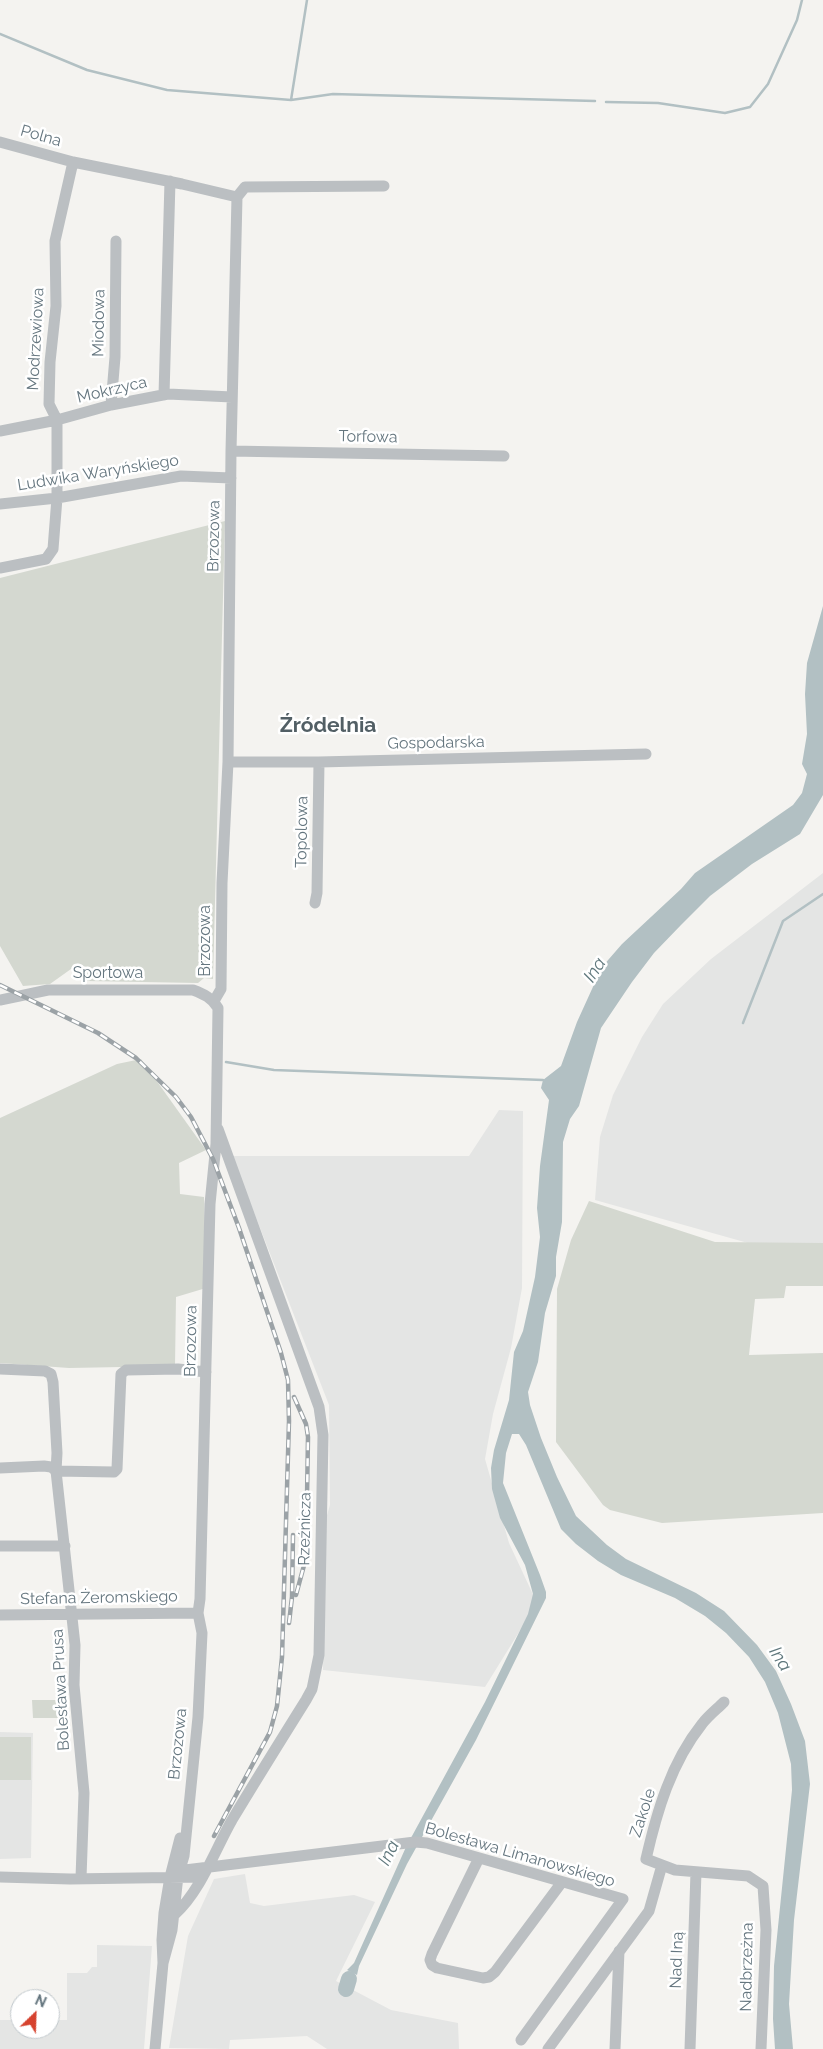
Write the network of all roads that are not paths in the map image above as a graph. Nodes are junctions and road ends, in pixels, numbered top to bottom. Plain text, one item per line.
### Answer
1 (0, 142) edge
2 (73, 162) junction
3 (170, 181) junction
4 (384, 186) dead end
5 (237, 197) junction
6 (116, 241) dead end
7 (164, 395) junction
8 (232, 397) junction
9 (111, 406) junction
10 (57, 420) junction
11 (0, 431) edge
12 (231, 451) junction
13 (504, 456) dead end
14 (231, 478) junction
15 (58, 498) junction
16 (0, 504) edge
17 (0, 568) edge
18 (646, 754) dead end
19 (228, 762) junction
20 (319, 762) junction
21 (315, 903) dead end
22 (0, 1000) edge
23 (214, 1001) junction
24 (216, 1123) junction
25 (0, 1369) edge
26 (206, 1372) junction
27 (0, 1468) edge
28 (56, 1471) junction
29 (0, 1546) edge
30 (65, 1546) junction
31 (198, 1613) junction
32 (73, 1614) junction
33 (0, 1615) edge
34 (724, 1702) dead end
35 (479, 1858) junction
36 (662, 1865) junction
37 (204, 1872) junction
38 (696, 1872) junction
39 (0, 1877) edge
40 (174, 1877) junction
41 (81, 1878) junction
42 (562, 1882) junction
43 (763, 1886) joint
44 (174, 1914) junction
45 (619, 1951) junction
46 (163, 1964) junction
47 (521, 2040) dead end
48 (156, 2049) edge
49 (548, 2049) edge
50 (615, 2049) edge
51 (690, 2049) edge
52 (761, 2049) edge

1 - 2 street, Polna
2 - 3 street
2 - 10 street, Modrzewiowa
3 - 5 street
3 - 7 street
4 - 5 street
5 - 8 street, Brzozowa
6 - 9 street, Miodowa
7 - 8 street, Mokrzyca
7 - 9 street, Mokrzyca
8 - 12 street, Brzozowa
9 - 10 street, Mokrzyca
10 - 11 street, Mokrzyca
10 - 15 street, Modrzewiowa
12 - 13 street, Torfowa
12 - 14 street, Brzozowa
14 - 15 street, Ludwika Waryńskiego
14 - 19 street, Brzozowa
15 - 16 street, Ludwika Waryńskiego
15 - 17 street, Modrzewiowa
18 - 20 street, Gospodarska
19 - 20 street, Gospodarska
19 - 23 street, Brzozowa
20 - 21 street, Topolowa
22 - 23 street, Sportowa
23 - 24 street, Brzozowa
24 - 26 street, Brzozowa
24 - 37 street, Rzeźnicza
25 - 28 street, Bolesława Prusa
26 - 28 street
26 - 31 street, Brzozowa
27 - 28 street
28 - 30 street, Bolesława Prusa
29 - 30 street
30 - 32 street, Bolesława Prusa
31 - 32 street, Stefana Żeromskiego
31 - 40 street, Brzozowa
32 - 33 street, Stefana Żeromskiego
32 - 41 street, Bolesława Prusa
34 - 36 street, Zakole
35 - 37 street, Bolesława Limanowskiego
35 - 42 street, Bolesława Limanowskiego
35 - 42 street
36 - 38 street, Zakole
36 - 45 street
37 - 40 street, Bolesława Limanowskiego
37 - 44 street, Rzeźnicza
38 - 43 street, Zakole
38 - 51 street, Nad Iną
39 - 41 street, Bolesława Limanowskiego
40 - 41 street, Bolesława Limanowskiego
40 - 44 street
40 - 46 street
42 - 47 street, Bolesława Limanowskiego
43 - 52 street, Nadbrzeżna
44 - 46 street
45 - 49 street
45 - 50 street
46 - 48 street

